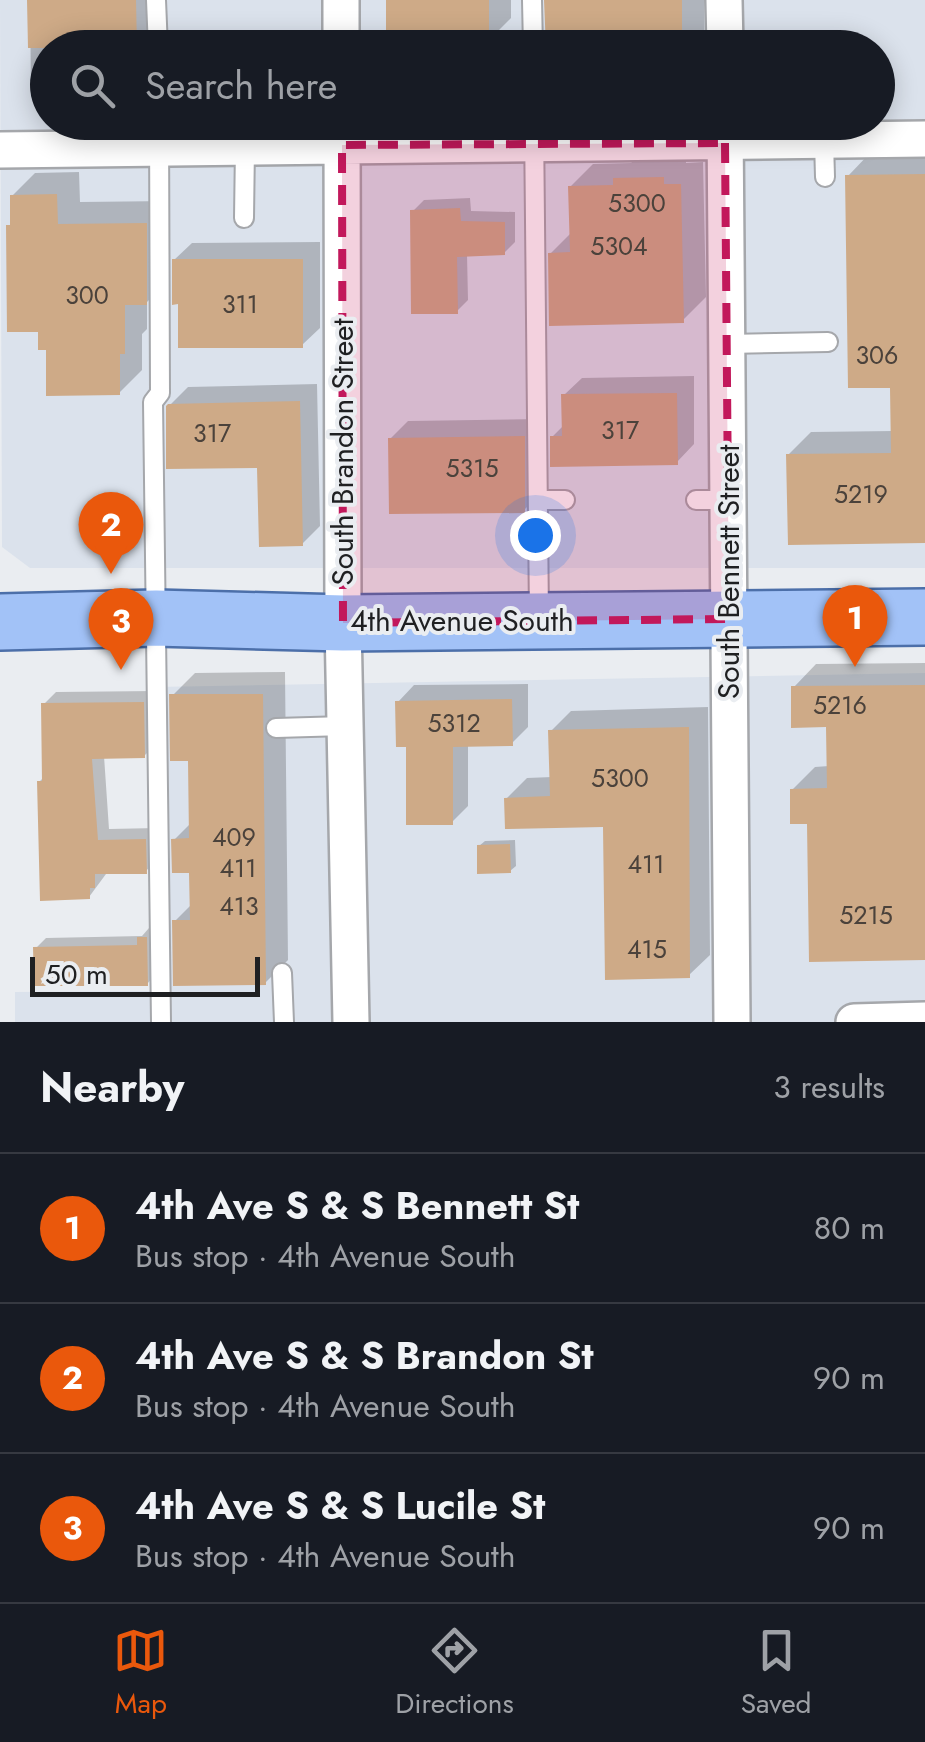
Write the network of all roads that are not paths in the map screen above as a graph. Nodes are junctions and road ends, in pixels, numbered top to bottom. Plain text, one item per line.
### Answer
1 (156, 0) edge
2 (341, 0) edge
3 (532, 0) edge
4 (724, 0) edge
5 (157, 30) edge
6 (341, 30) edge
7 (533, 30) edge
8 (724, 30) edge
9 (925, 138) edge
10 (895, 139) edge
11 (106, 140) edge
12 (159, 140) edge
13 (260, 140) edge
14 (342, 140) edge
15 (534, 140) edge
16 (725, 140) edge
17 (812, 140) edge
18 (858, 140) edge
19 (824, 141) junction
20 (0, 150) edge
21 (825, 178) dead end
22 (244, 218) dead end
23 (828, 342) dead end
24 (727, 344) junction
25 (538, 500) junction
26 (565, 500) dead end
27 (925, 617) edge
28 (156, 618) junction
29 (729, 619) junction
30 (539, 621) junction
31 (0, 622) edge
32 (344, 622) junction
33 (345, 726) junction
34 (276, 728) dead end
35 (282, 972) dead end
36 (925, 1020) edge
37 (161, 1022) edge
38 (284, 1022) edge
39 (351, 1022) edge
40 (732, 1022) edge
41 (854, 1022) edge

1 - 5 lane
2 - 6 street
3 - 7 lane
4 - 8 street
9 - 10 street
11 - 20 street
12 - 28 lane
13 - 22 lane
14 - 32 street, South Brandon Street
15 - 25 lane
16 - 24 street, South Bennett Street
17 - 19 street
18 - 19 street
19 - 21 lane
23 - 24 lane
24 - 29 street, South Bennett Street
25 - 26 lane
25 - 30 lane
27 - 29 main road, 4th Avenue South
28 - 31 main road, 4th Avenue South
28 - 32 main road, 4th Avenue South
28 - 37 lane
29 - 30 main road, 4th Avenue South
29 - 40 street, South Bennett Street
30 - 32 main road, 4th Avenue South
32 - 33 street, South Brandon Street
33 - 34 lane
33 - 39 street, South Brandon Street
35 - 38 lane
36 - 41 street

